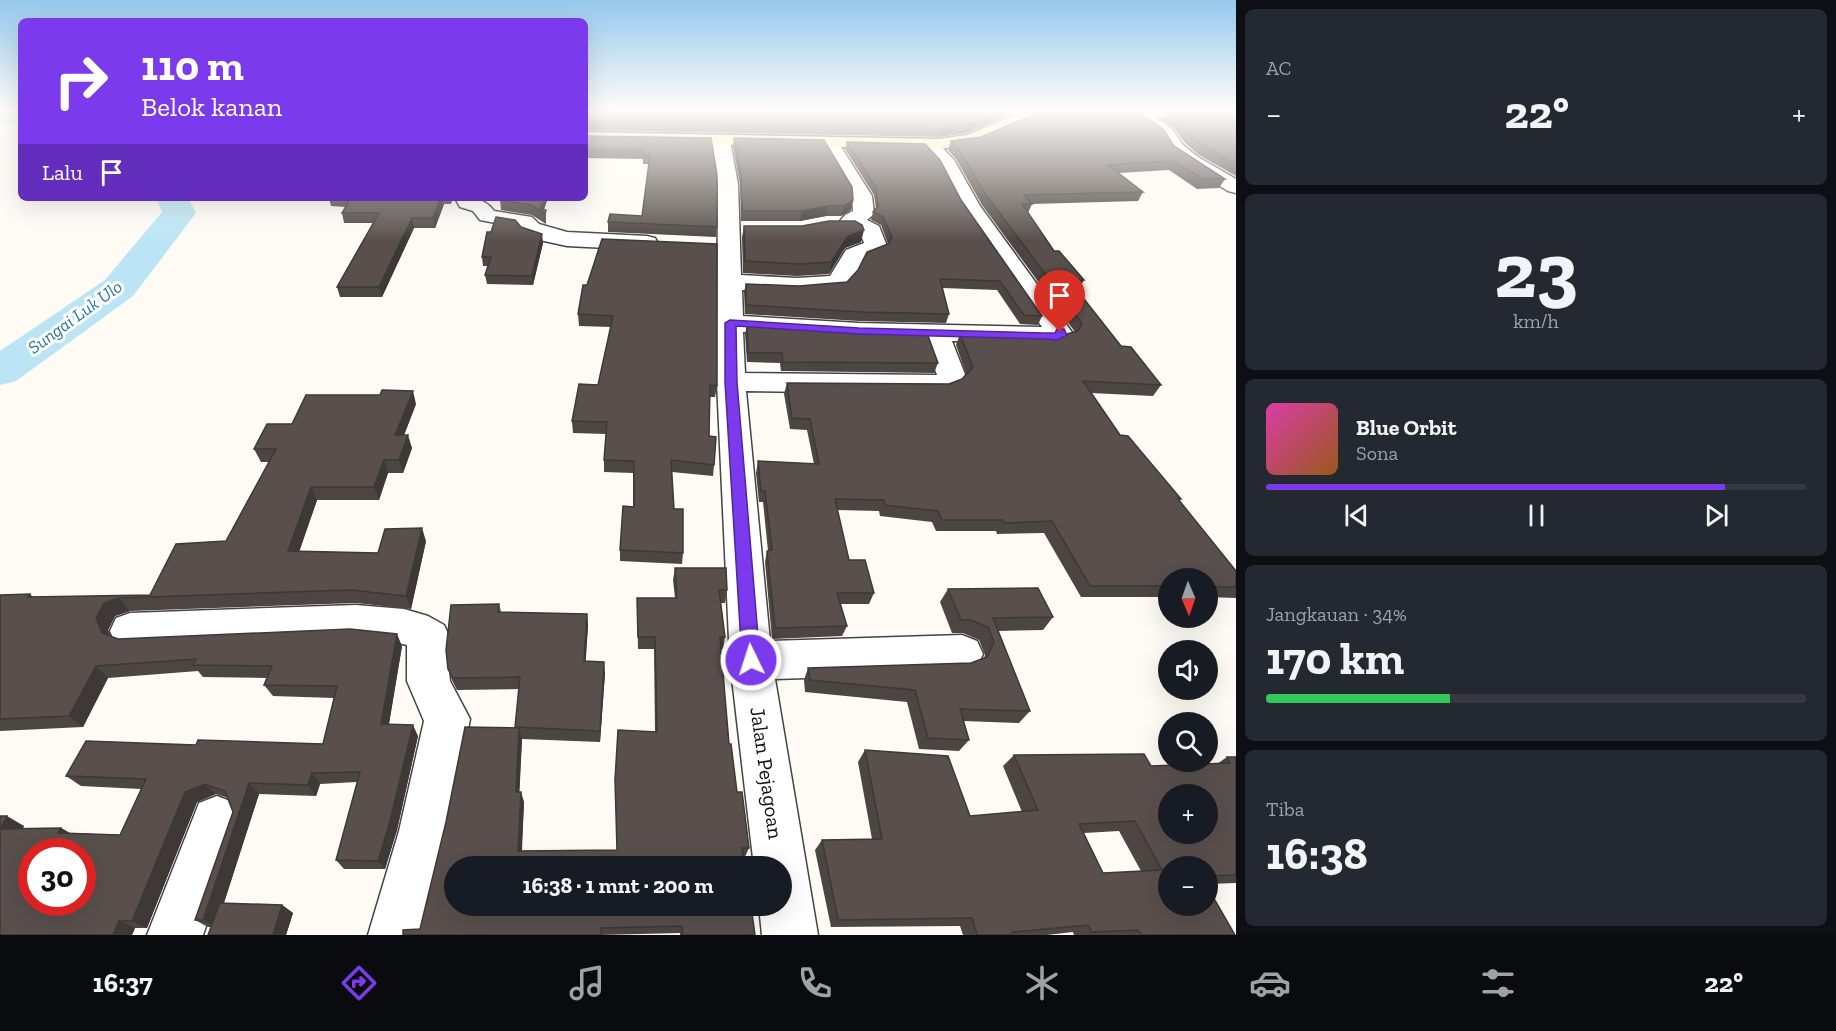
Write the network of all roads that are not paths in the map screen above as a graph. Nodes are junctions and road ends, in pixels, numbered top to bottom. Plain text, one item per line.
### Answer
1 (723, 154) edge
2 (836, 154) edge
3 (938, 154) edge
4 (1183, 154) edge
5 (1235, 187) edge
6 (466, 201) edge
7 (671, 244) edge
8 (730, 282) junction
9 (730, 323) junction
10 (935, 332) junction
11 (731, 382) junction
12 (130, 631) dead end
13 (962, 654) dead end
14 (751, 660) junction
15 (216, 821) dead end
16 (778, 856) edge
17 (787, 916) edge
18 (175, 935) edge
19 (396, 935) edge
20 (790, 935) edge

1 - 8 street, Jalan Pejagoan
2 - 8 street
3 - 10 street
4 - 5 street
6 - 7 street
8 - 9 street, Jalan Pejagoan
9 - 10 street
9 - 11 street, Jalan Pejagoan
10 - 11 street
11 - 14 street, Jalan Pejagoan
12 - 19 street
13 - 14 street
14 - 16 street, Jalan Pejagoan
15 - 18 street
17 - 20 street

